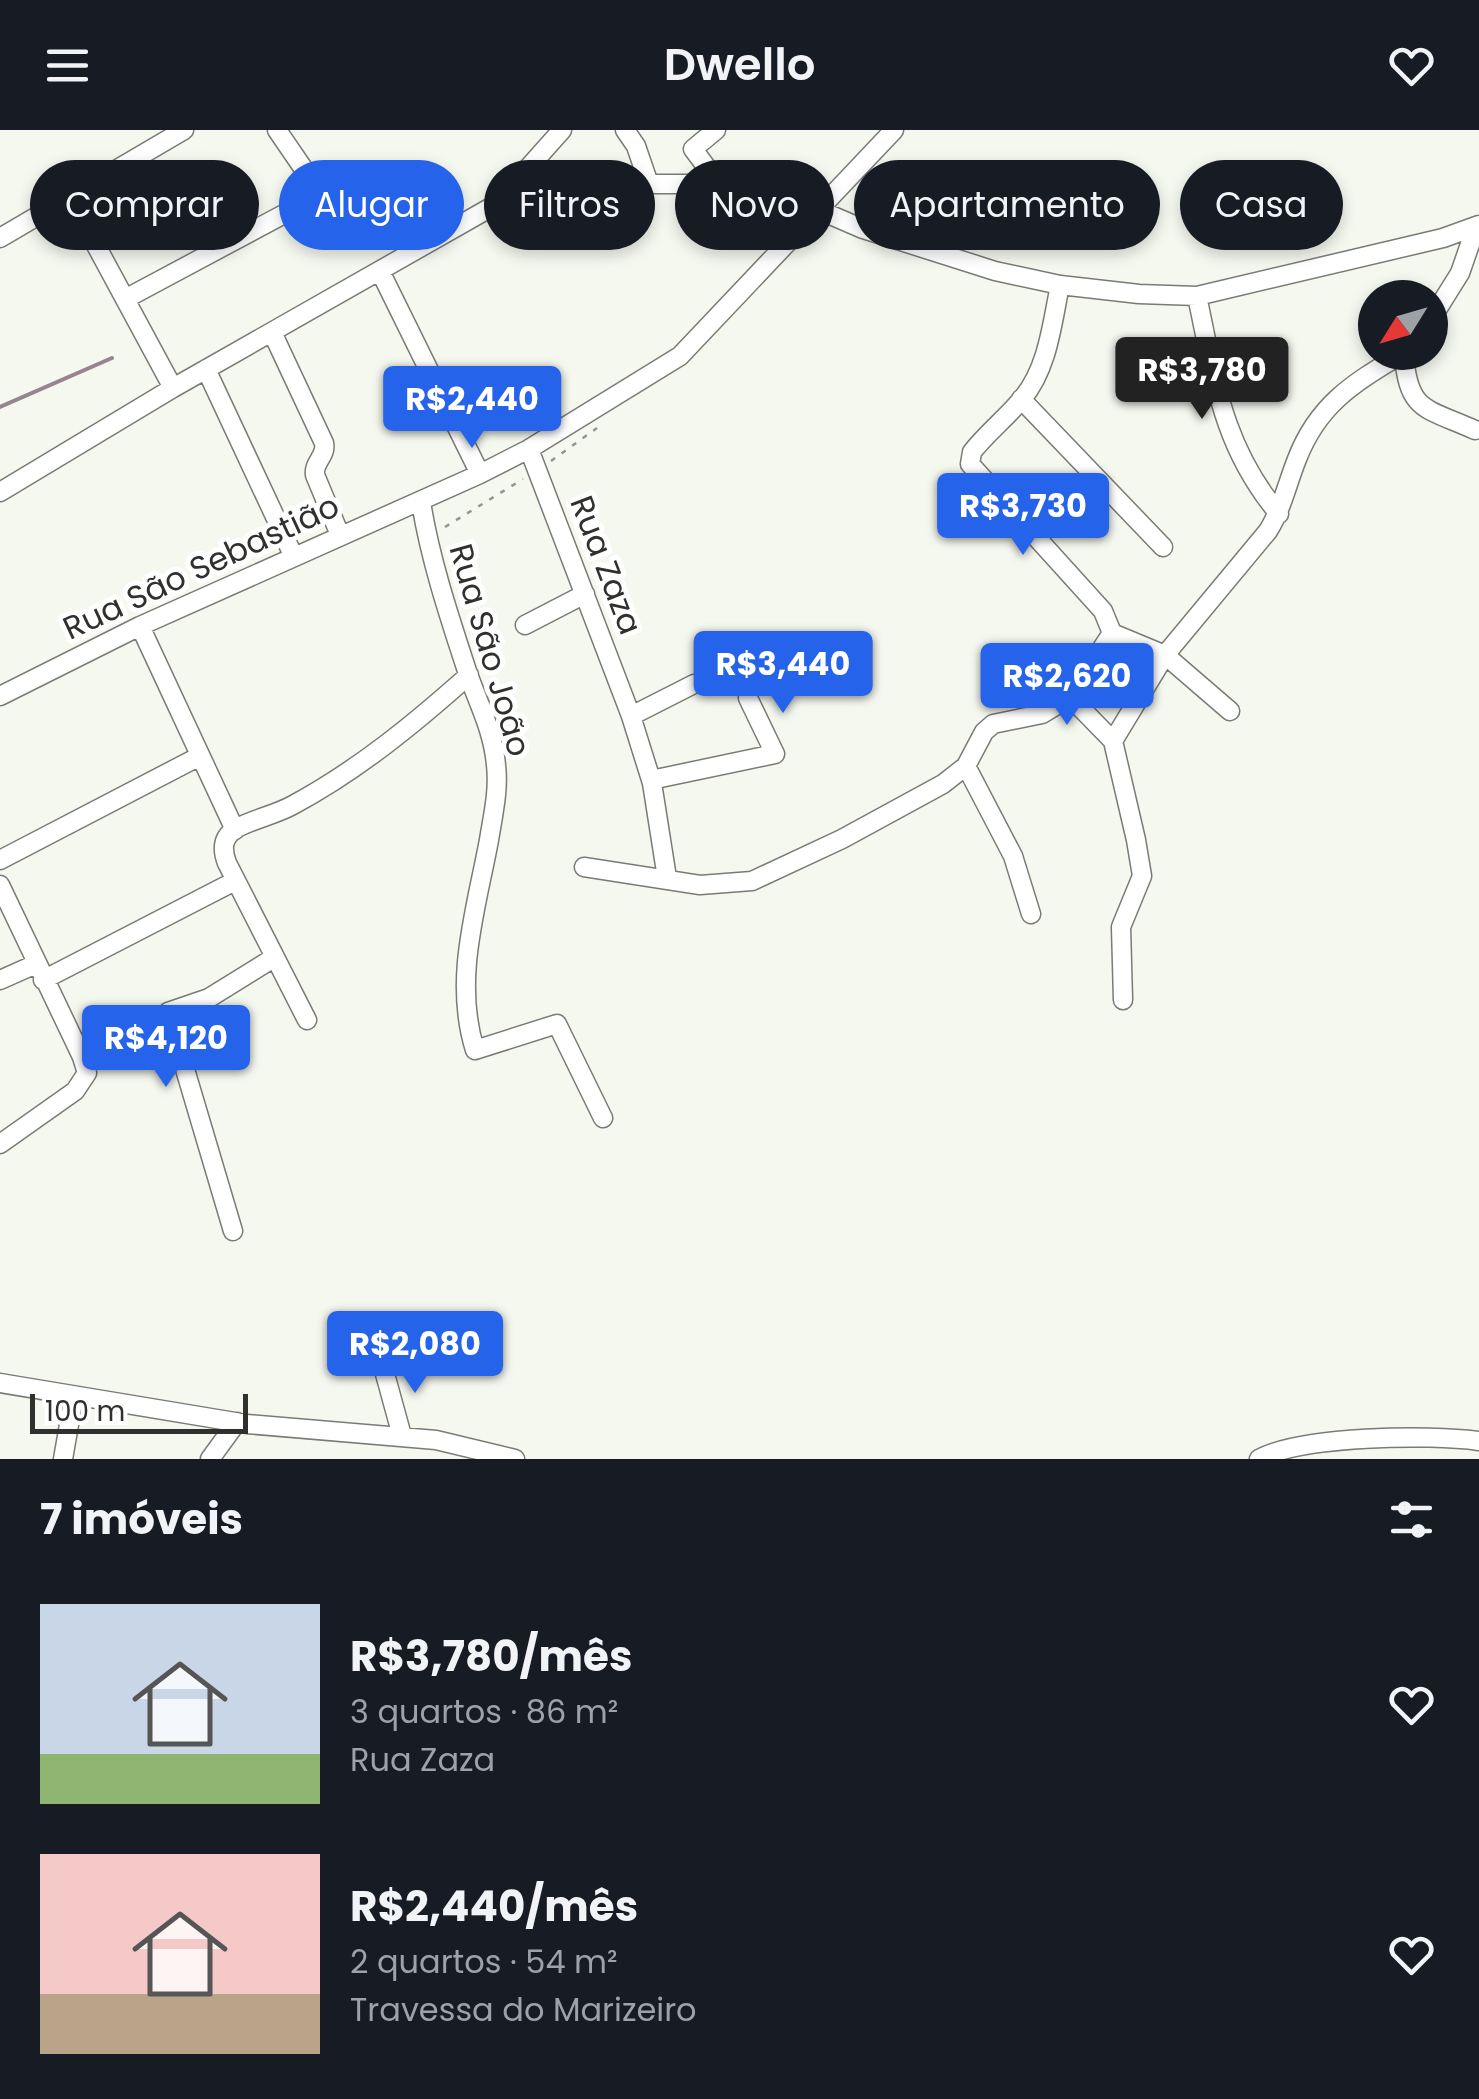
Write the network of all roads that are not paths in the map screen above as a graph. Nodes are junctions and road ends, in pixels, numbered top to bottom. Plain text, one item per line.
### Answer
1 (184, 130) edge
2 (277, 130) edge
3 (562, 130) edge
4 (625, 130) edge
5 (716, 130) edge
6 (894, 130) edge
7 (876, 138) edge
8 (135, 160) edge
9 (535, 160) edge
10 (640, 160) edge
11 (701, 160) edge
12 (834, 191) edge
13 (484, 211) edge
14 (834, 216) edge
15 (30, 222) edge
16 (1478, 227) edge
17 (0, 238) edge
18 (99, 250) edge
19 (781, 250) edge
20 (380, 271) junction
21 (1060, 286) junction
22 (1448, 292) edge
23 (1197, 296) junction
24 (125, 299) junction
25 (272, 332) junction
26 (206, 369) junction
27 (1373, 370) edge
28 (1406, 370) edge
29 (172, 388) junction
30 (1022, 399) junction
31 (1474, 430) dead end
32 (529, 449) junction
33 (480, 474) junction
34 (0, 492) edge
35 (421, 502) junction
36 (1279, 514) junction
37 (340, 534) junction
38 (1163, 546) dead end
39 (293, 555) junction
40 (585, 594) junction
41 (525, 624) dead end
42 (140, 626) junction
43 (1112, 633) junction
44 (1166, 655) junction
45 (468, 675) junction
46 (694, 684) dead end
47 (0, 696) edge
48 (1070, 696) junction
49 (748, 698) dead end
50 (1230, 711) dead end
51 (631, 716) junction
52 (1113, 741) junction
53 (200, 756) junction
54 (966, 766) junction
55 (651, 780) junction
56 (235, 830) junction
57 (0, 860) edge
58 (584, 867) dead end
59 (667, 878) junction
60 (235, 881) junction
61 (0, 886) edge
62 (1032, 914) dead end
63 (274, 957) junction
64 (40, 972) junction
65 (0, 980) edge
66 (1123, 1000) dead end
67 (307, 1020) dead end
68 (603, 1118) dead end
69 (0, 1144) edge
70 (234, 1231) dead end
71 (416, 1348) dead end
72 (0, 1384) edge
73 (74, 1396) junction
74 (237, 1422) junction
75 (402, 1436) junction
76 (1479, 1440) edge
77 (63, 1459) edge
78 (210, 1459) edge
79 (515, 1459) edge
80 (1259, 1459) edge

1 - 8 street
2 - 24 street
3 - 9 street
4 - 10 street
5 - 11 street
6 - 7 street, Rua São Sebastião
7 - 12 street, Rua São Sebastião
13 - 20 street
14 - 21 street
15 - 17 street
16 - 22 street
16 - 23 street
18 - 24 street
19 - 32 street, Rua São Sebastião
20 - 25 street
20 - 33 street
21 - 23 street
21 - 30 street
23 - 36 street
24 - 29 street
25 - 26 street
25 - 37 street
26 - 29 street
26 - 39 street
27 - 36 street
28 - 31 street
29 - 34 street
30 - 38 street
30 - 43 street
32 - 33 street, Rua São Sebastião
32 - 40 street, Rua Zaza
33 - 35 street, Rua São Sebastião
35 - 37 street, Rua São Sebastião
35 - 45 street, Rua São João
36 - 44 street
37 - 39 street, Rua São Sebastião
39 - 42 street, Rua São Sebastião
40 - 41 street
40 - 51 street, Rua Zaza
42 - 47 street, Rua São Sebastião
42 - 53 street
43 - 44 street
43 - 48 street
44 - 50 street
44 - 52 street
45 - 56 street
45 - 68 street, Rua São João
46 - 51 street
48 - 52 street
48 - 54 street
49 - 55 street
51 - 55 street, Rua Zaza
52 - 66 street
53 - 56 street
53 - 57 street
54 - 59 street
54 - 62 street
55 - 59 street, Rua Zaza
56 - 60 street
58 - 59 street
60 - 63 street
60 - 64 street
61 - 64 street
63 - 67 street
63 - 70 street
64 - 65 street
64 - 69 street
71 - 75 street
72 - 73 street
73 - 74 street
73 - 77 street
74 - 75 street
74 - 78 street
75 - 79 street
76 - 80 street

